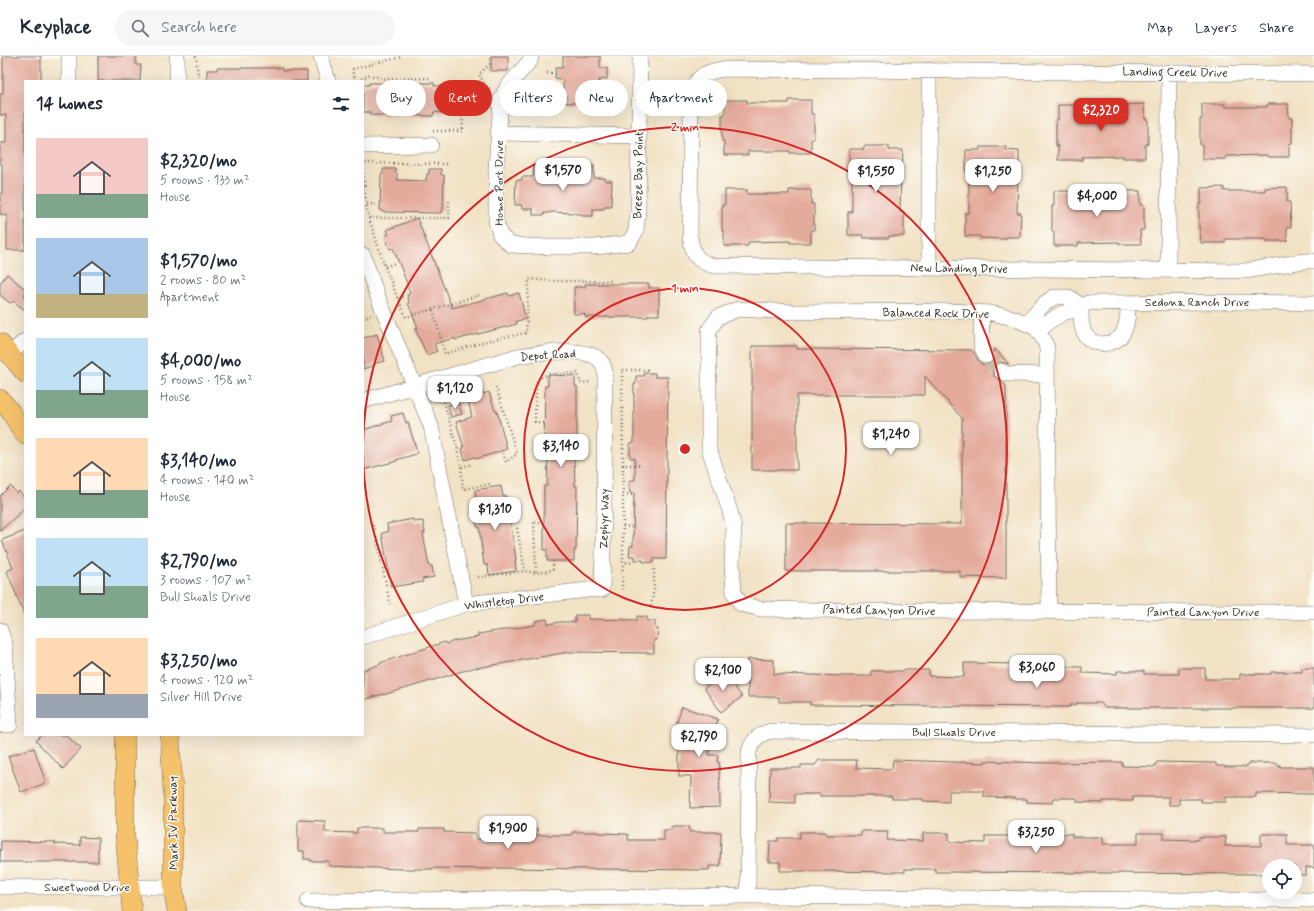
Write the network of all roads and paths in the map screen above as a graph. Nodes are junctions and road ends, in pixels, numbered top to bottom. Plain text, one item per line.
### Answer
1 (69, 56) edge
2 (177, 56) edge
3 (196, 56) edge
4 (321, 56) edge
5 (399, 56) edge
6 (531, 56) edge
7 (640, 56) edge
8 (490, 64) dead end
9 (929, 70) junction
10 (1169, 72) junction
11 (547, 73) dead end
12 (556, 73) dead end
13 (1314, 74) edge
14 (198, 75) junction
15 (203, 75) dead end
16 (429, 78) dead end
17 (68, 80) edge
18 (177, 80) edge
19 (197, 80) edge
20 (328, 80) edge
21 (356, 80) edge
22 (359, 80) edge
23 (513, 80) edge
24 (500, 98) edge
25 (500, 110) edge
26 (462, 116) edge
27 (428, 130) dead end
28 (498, 132) junction
29 (639, 136) junction
30 (364, 146) edge
31 (431, 146) dead end
32 (446, 164) dead end
33 (364, 166) edge
34 (691, 168) joint
35 (364, 180) edge
36 (449, 200) dead end
37 (366, 204) junction
38 (376, 204) dead end
39 (368, 218) junction
40 (629, 243) joint
41 (364, 258) edge
42 (1314, 261) edge
43 (396, 263) dead end
44 (385, 267) junction
45 (929, 268) junction
46 (1168, 270) junction
47 (612, 281) dead end
48 (480, 295) dead end
49 (403, 297) dead end
50 (398, 299) junction
51 (1128, 303) junction
52 (1314, 303) edge
53 (1081, 306) junction
54 (433, 310) junction
55 (982, 313) junction
56 (718, 317) joint
57 (1027, 323) junction
58 (1039, 332) junction
59 (488, 335) dead end
60 (490, 340) junction
61 (24, 341) edge
62 (5, 349) edge
63 (594, 356) joint
64 (986, 356) tunnel mouth
65 (650, 370) dead end
66 (1001, 371) tunnel mouth
67 (24, 372) edge
68 (578, 373) dead end
69 (1047, 375) junction
70 (414, 386) junction
71 (496, 387) dead end
72 (0, 399) edge
73 (364, 401) edge
74 (444, 402) dead end
75 (543, 423) dead end
76 (24, 433) edge
77 (502, 451) dead end
78 (473, 464) dead end
79 (623, 465) junction
80 (639, 465) dead end
81 (461, 467) junction
82 (491, 484) dead end
83 (623, 494) junction
84 (633, 495) dead end
85 (371, 522) dead end
86 (540, 523) dead end
87 (623, 526) junction
88 (517, 528) dead end
89 (633, 528) dead end
90 (553, 561) dead end
91 (623, 562) junction
92 (634, 563) dead end
93 (654, 566) dead end
94 (525, 572) junction
95 (536, 573) junction
96 (478, 578) dead end
97 (602, 590) joint
98 (622, 590) dead end
99 (390, 604) dead end
100 (466, 604) junction
101 (651, 606) dead end
102 (1049, 611) junction
103 (1314, 612) edge
104 (0, 630) edge
105 (364, 637) edge
106 (0, 725) edge
107 (1314, 735) edge
108 (125, 736) edge
109 (170, 736) edge
110 (0, 887) edge
111 (130, 887) junction
112 (173, 887) junction
113 (748, 896) junction
114 (1314, 900) edge
115 (308, 901) dead end
116 (1173, 905) edge
117 (395, 906) edge
118 (132, 911) edge
119 (177, 911) edge

1 - 17 street
2 - 18 street
3 - 14 path
4 - 20 street
5 - 21 path
6 - 23 street, Home Port Drive
7 - 29 street, Breeze Bay Point
8 - 24 path
9 - 10 street, Landing Creek Drive
9 - 34 street, Landing Creek Drive
9 - 45 street
10 - 13 street, Landing Creek Drive
10 - 46 street
11 - 12 path
14 - 15 path
14 - 19 path
16 - 22 path
25 - 28 street, Home Port Drive
26 - 27 path
28 - 29 street
28 - 40 street, Home Port Drive
29 - 40 street, Breeze Bay Point
30 - 31 street
32 - 33 path
34 - 45 street, New Landing Drive
35 - 37 path
36 - 39 path
37 - 38 path
37 - 39 path
39 - 44 path
41 - 70 street
42 - 46 street, New Landing Drive
43 - 44 path
44 - 50 path
45 - 46 street, New Landing Drive
47 - 60 path
48 - 54 path
49 - 50 path
50 - 54 path
51 - 52 street, Sedona Ranch Drive
51 - 53 street, Sedona Ranch Drive
51 - 53 street
53 - 57 street
53 - 58 street, Sedona Ranch Drive
54 - 60 path
55 - 56 street, Balanced Rock Drive
55 - 57 street, Balanced Rock Drive
55 - 64 street
56 - 102 street, Painted Canyon Drive
57 - 58 street, Balanced Rock Drive
58 - 69 street, Balanced Rock Drive
59 - 60 path
61 - 62 street
62 - 67 main road
63 - 70 street, Depot Road
63 - 97 street, Zephyr Way
65 - 79 path
66 - 69 street
68 - 75 path
69 - 102 street, Balanced Rock Drive
70 - 73 street, Depot Road
70 - 100 street
71 - 77 path
72 - 76 main road
74 - 81 path
78 - 81 path
79 - 80 path
79 - 83 path
81 - 82 path
83 - 84 path
83 - 87 path
85 - 99 path
86 - 95 path
87 - 89 path
87 - 91 path
88 - 94 path
90 - 95 path
91 - 92 path
91 - 98 path
93 - 101 path
94 - 95 path
94 - 96 path
97 - 100 street, Whistletop Drive
100 - 105 street, Whistletop Drive
102 - 103 street, Painted Canyon Drive
104 - 106 street
107 - 113 street, Bull Shoals Drive
108 - 111 main road
109 - 112 main road, Mark IV Parkway
110 - 111 street, Sweetwood Drive
111 - 112 street, Sweetwood Drive
111 - 118 main road
112 - 119 main road, Mark IV Parkway
113 - 116 street
113 - 117 street
114 - 116 street
115 - 117 street

